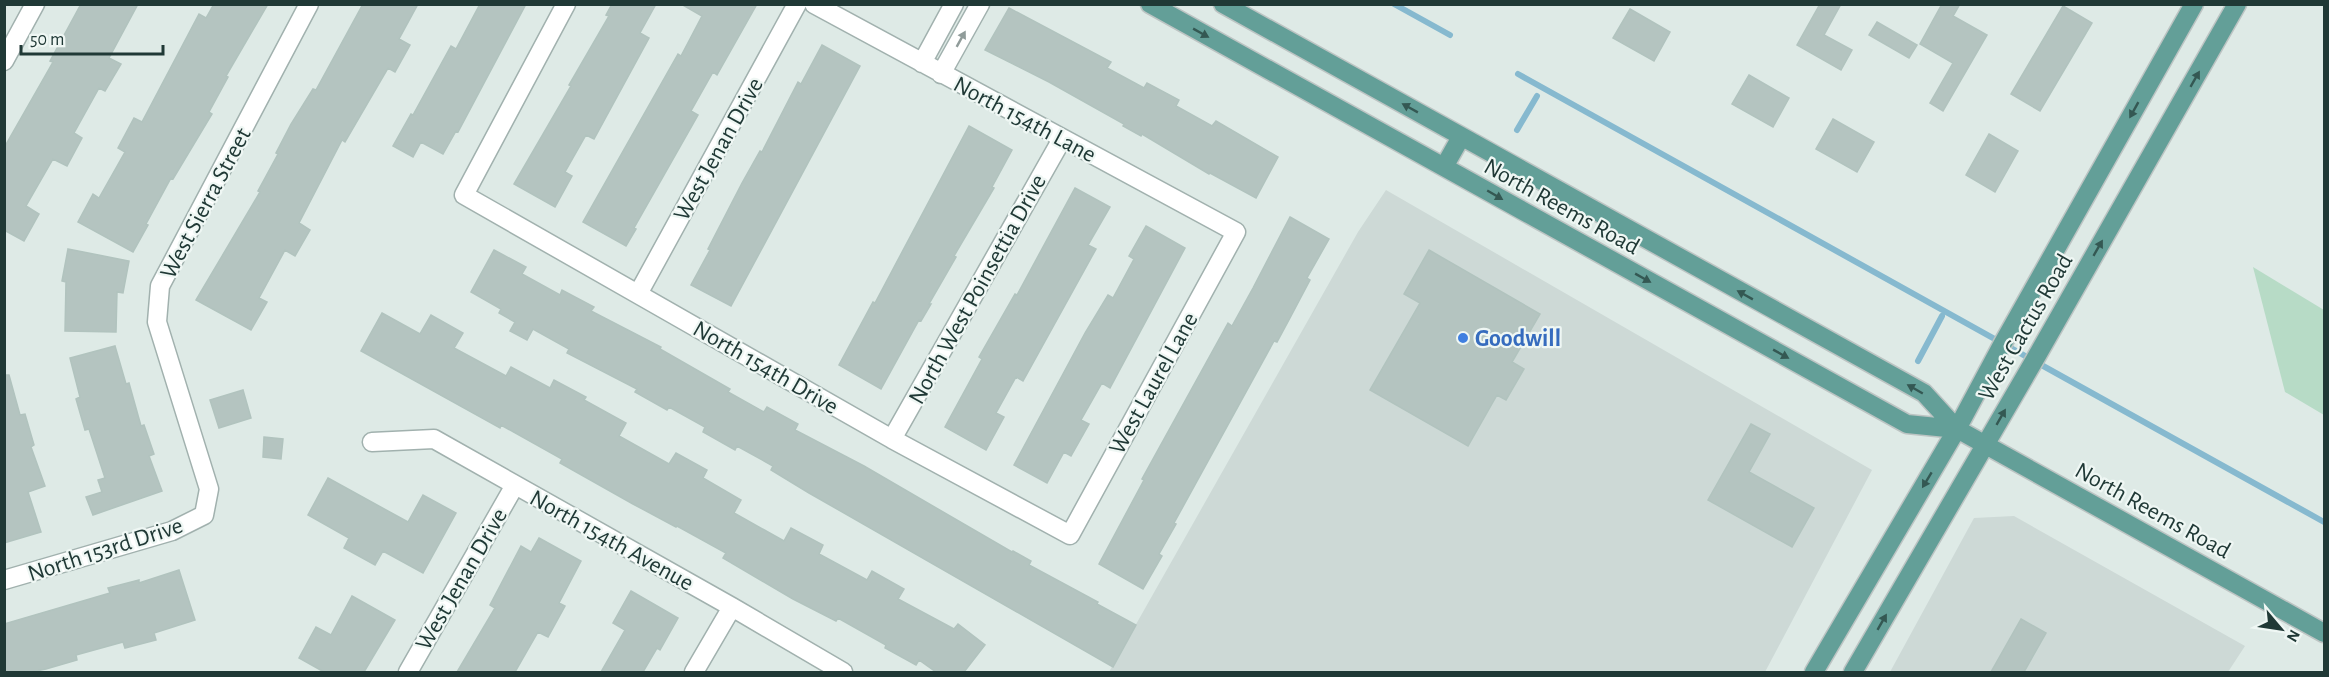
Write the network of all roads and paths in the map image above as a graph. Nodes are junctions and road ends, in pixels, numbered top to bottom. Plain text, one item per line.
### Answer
1 (35, 4) edge
2 (309, 4) edge
3 (566, 4) edge
4 (797, 4) edge
5 (814, 4) edge
6 (954, 4) edge
7 (980, 4) edge
8 (1150, 4) edge
9 (1223, 4) edge
10 (2194, 4) edge
11 (2237, 4) edge
12 (4, 61) edge
13 (922, 63) junction
14 (941, 74) junction
15 (1461, 137) junction
16 (1062, 139) junction
17 (1444, 167) junction
18 (1236, 232) joint
19 (638, 294) junction
20 (1957, 429) junction
21 (892, 439) junction
22 (372, 442) dead end
23 (1986, 444) junction
24 (514, 485) junction
25 (204, 515) joint
26 (1070, 535) joint
27 (4, 580) edge
28 (732, 607) junction
29 (2325, 633) edge
30 (408, 672) edge
31 (694, 672) edge
32 (843, 672) edge
33 (1814, 672) edge
34 (1853, 672) edge

1 - 12 street
2 - 25 street, West Sierra Street
3 - 19 street, North 154th Drive
4 - 19 street, West Jenan Drive
5 - 13 street, North 154th Lane
6 - 13 street
14 -> 7 street
8 -> 17 main road, North Reems Road
15 -> 9 main road, North Reems Road
10 -> 20 main road, West Cactus Road
23 -> 11 main road, West Cactus Road
13 - 14 street, North 154th Lane
14 - 16 street, North 154th Lane
15 - 17 main road
20 -> 15 main road, North Reems Road
16 - 18 street, North 154th Lane
16 - 21 street, North West Poinsettia Drive
17 -> 20 main road, North Reems Road
18 - 26 street, West Laurel Lane
19 - 21 street, North 154th Drive
20 - 23 main road, North Reems Road
20 -> 33 main road, West Cactus Road
21 - 26 street, North 154th Drive
22 - 24 street, North 154th Avenue
23 - 29 main road, North Reems Road
34 -> 23 main road, West Cactus Road
24 - 28 street, North 154th Avenue
24 - 30 street, West Jenan Drive
25 - 27 street, North 153rd Drive
28 - 31 street
28 - 32 street, North 154th Avenue

